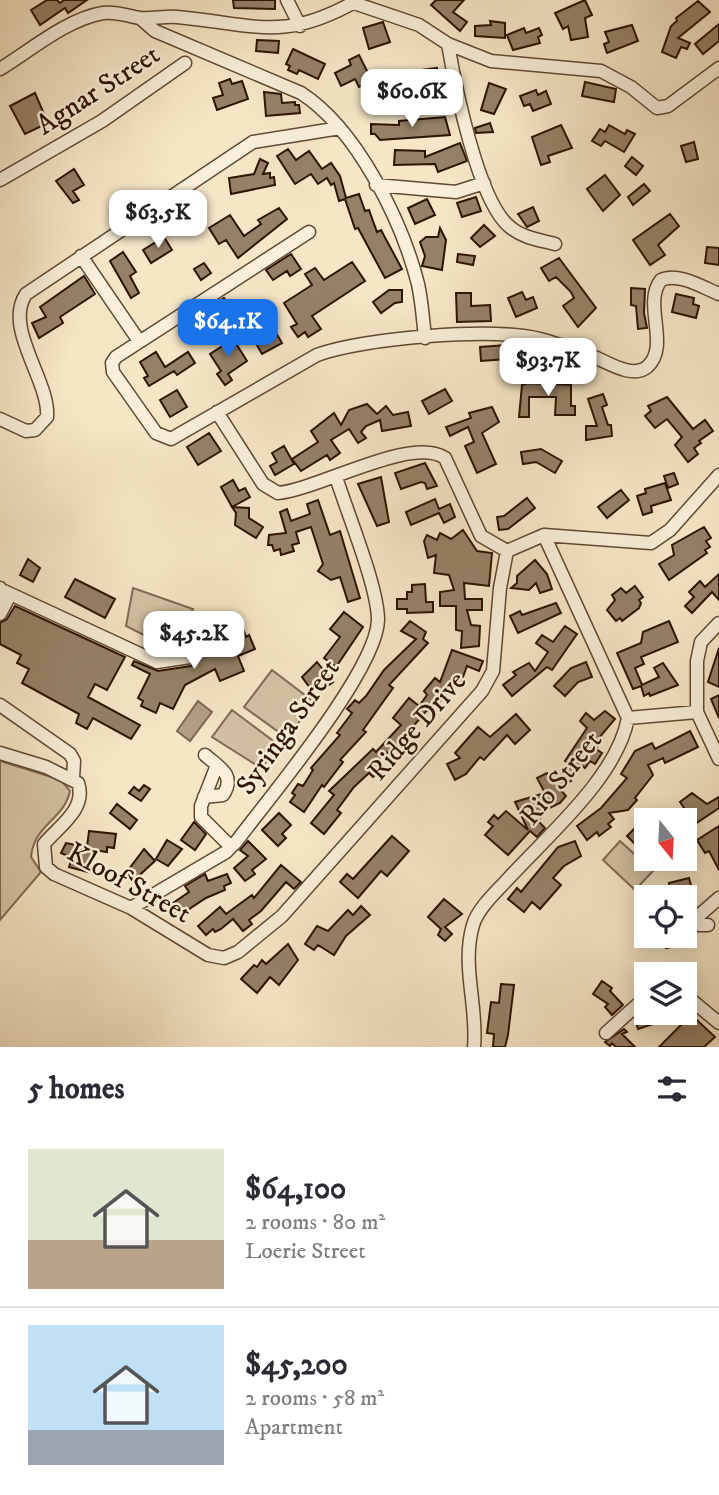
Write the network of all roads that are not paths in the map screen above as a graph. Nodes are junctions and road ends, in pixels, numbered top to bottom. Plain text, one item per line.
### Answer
1 (288, 0) edge
2 (356, 1) edge
3 (140, 18) junction
4 (300, 26) junction
5 (447, 44) junction
6 (185, 63) dead end
7 (719, 68) edge
8 (0, 69) edge
9 (340, 128) junction
10 (0, 180) edge
11 (484, 183) junction
12 (376, 185) junction
13 (309, 232) dead end
14 (555, 244) dead end
15 (81, 256) junction
16 (719, 294) edge
17 (425, 338) junction
18 (139, 341) junction
19 (217, 412) junction
20 (0, 419) edge
21 (719, 475) edge
22 (336, 477) junction
23 (544, 535) junction
24 (507, 551) junction
25 (2, 589) edge
26 (0, 614) edge
27 (719, 623) edge
28 (190, 657) dead end
29 (0, 705) edge
30 (697, 712) junction
31 (628, 718) junction
32 (0, 753) edge
33 (205, 755) dead end
34 (719, 759) edge
35 (217, 765) junction
36 (73, 778) junction
37 (204, 797) junction
38 (231, 847) junction
39 (719, 898) edge
40 (131, 908) junction
41 (708, 925) dead end
42 (239, 952) joint
43 (697, 1005) edge
44 (634, 1008) edge
45 (719, 1023) edge
46 (606, 1033) dead end
47 (474, 1047) edge

1 - 4 street
2 - 4 street
2 - 5 street
3 - 4 street
3 - 8 street
3 - 9 street
5 - 7 street
5 - 11 street
6 - 10 street, Agnar Street
9 - 12 street
9 - 15 street
11 - 12 street
11 - 14 street
12 - 17 street
13 - 18 street
15 - 18 street
15 - 20 street
16 - 17 street
17 - 19 street
18 - 19 street
19 - 22 street
21 - 23 street
22 - 24 street
22 - 38 street, Syringa Street
23 - 24 street
23 - 31 street, Rio Street
24 - 42 street, Ridge Drive
25 - 26 street
25 - 28 street
27 - 30 street
29 - 36 street
30 - 31 street
30 - 34 street
31 - 47 street, Rio Street
32 - 36 street
33 - 35 street
35 - 37 street
35 - 37 street
36 - 40 street, Kloof Street
37 - 38 street
38 - 40 street, Syringa Street
39 - 41 street
40 - 42 street, Kloof Street
43 - 45 street
44 - 46 street

